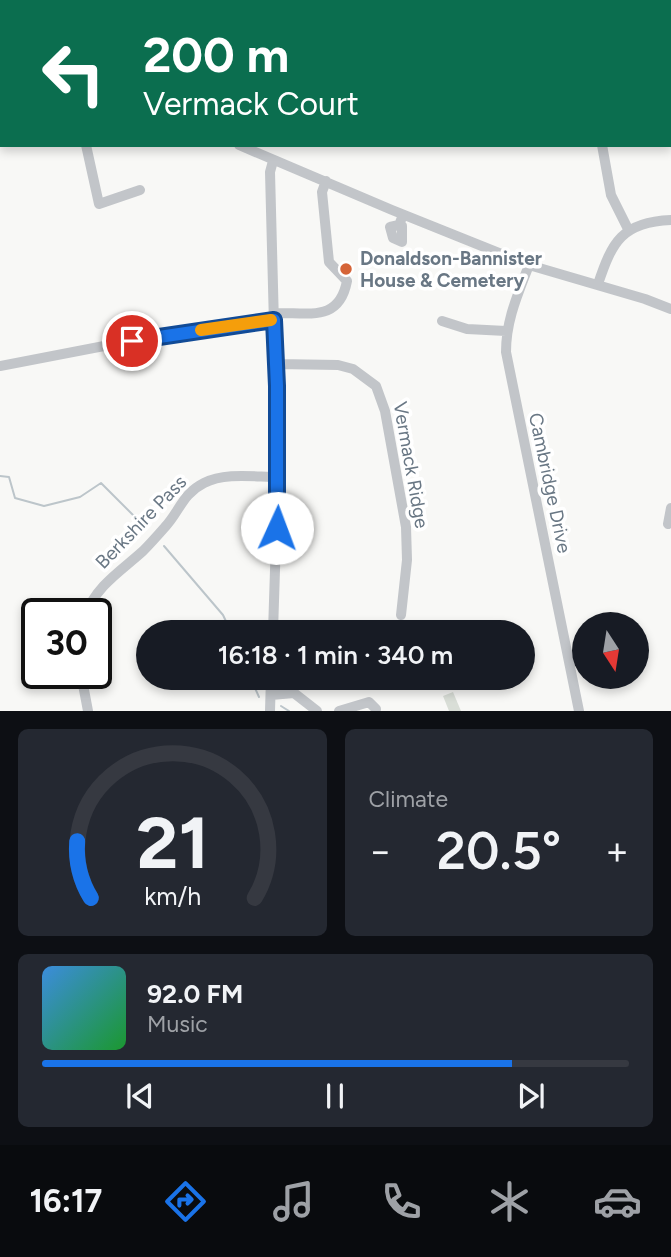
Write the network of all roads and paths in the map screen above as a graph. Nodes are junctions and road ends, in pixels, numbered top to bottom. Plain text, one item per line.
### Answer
1 (86, 147) edge
2 (243, 147) edge
3 (602, 147) edge
4 (274, 161) junction
5 (326, 181) junction
6 (140, 190) dead end
7 (671, 220) edge
8 (629, 231) junction
9 (530, 265) junction
10 (598, 284) junction
11 (671, 309) edge
12 (274, 317) junction
13 (442, 320) dead end
14 (506, 331) junction
15 (277, 364) junction
16 (0, 366) edge
17 (278, 477) junction
18 (671, 508) edge
19 (668, 524) dead end
20 (94, 598) edge
21 (401, 615) dead end
22 (273, 620) edge
23 (84, 689) edge
24 (271, 690) edge
25 (271, 695) junction
26 (376, 709) dead end
27 (88, 711) edge
28 (270, 711) edge
29 (317, 711) edge
30 (339, 711) edge
31 (579, 711) edge

1 - 6 street
2 - 4 street
3 - 8 street
4 - 5 street
4 - 12 street
5 - 9 street
5 - 12 street
7 - 8 street
8 - 10 street
9 - 10 street
9 - 14 street, Cambridge Drive
10 - 11 street
12 - 15 street
12 - 16 street
13 - 14 street
14 - 31 street, Cambridge Drive
15 - 17 street
15 - 21 street, Vermack Ridge
17 - 20 street, Berkshire Pass
17 - 22 street
18 - 19 street
23 - 27 street
24 - 25 street
25 - 28 street
25 - 29 street
26 - 30 street

